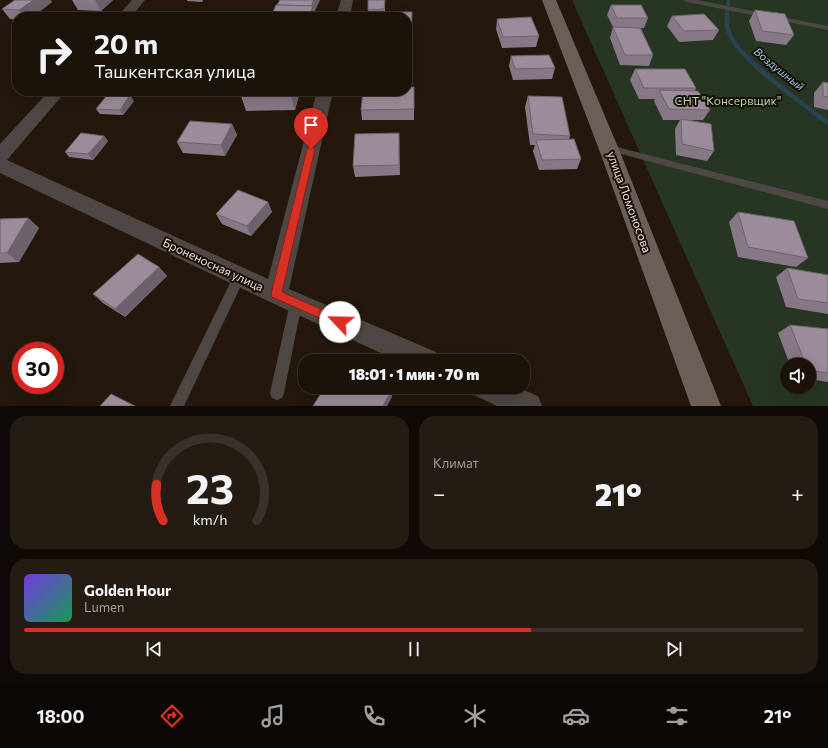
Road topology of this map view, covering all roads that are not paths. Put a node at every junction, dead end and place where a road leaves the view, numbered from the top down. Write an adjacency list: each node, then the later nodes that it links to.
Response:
1 (139, 0): 5 (street)
2 (347, 0): 6 (street)
3 (549, 0): 10 (main road, улица Ломоносова)
4 (687, 0): 7 (lane)
5 (128, 12)
6 (344, 12)
7 (828, 28)
8 (54, 96): 11 (street)
9 (324, 96): 15 (street)
10 (609, 148): 13 (lane); 22 (main road, улица Ломоносова)
11 (0, 156)
12 (0, 165): 14 (street, Броненосная улица)
13 (828, 205)
14 (239, 277): 15 (street, Броненосная улица); 20 (lane)
15 (276, 294): 16 (street, Броненосная улица)
16 (296, 303): 17 (street, Броненосная улица); 18 (lane)
17 (411, 354)
18 (277, 393)
19 (501, 394): 21 (street)
20 (177, 406)
21 (528, 406)
22 (706, 406)

